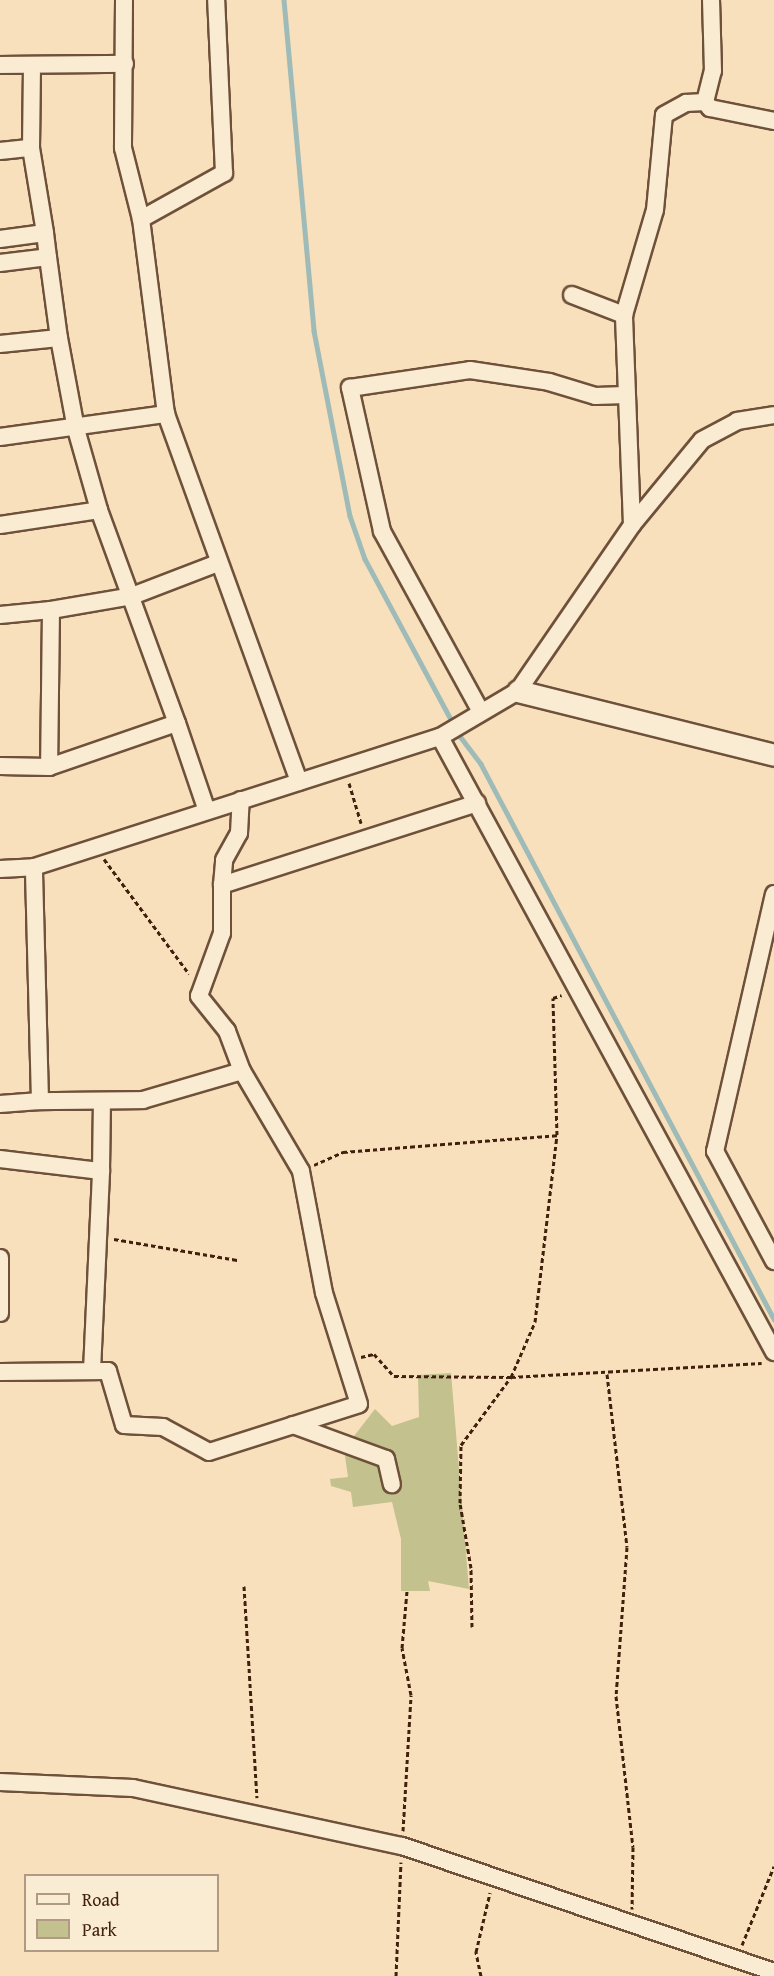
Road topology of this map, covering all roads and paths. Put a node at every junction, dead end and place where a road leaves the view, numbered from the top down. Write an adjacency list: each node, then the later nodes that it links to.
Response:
1 (124, 0): 4 (street)
2 (216, 0): 11 (street)
3 (711, 0): 7 (street)
4 (125, 64): 5 (street); 11 (street)
5 (32, 65): 6 (street); 9 (street)
6 (0, 66)
7 (705, 102): 8 (street); 17 (street)
8 (774, 122)
9 (31, 148): 10 (street); 12 (street)
10 (0, 152)
11 (141, 219): 21 (street)
12 (45, 233): 13 (street); 14 (street)
13 (0, 239)
14 (48, 257): 15 (street); 18 (street)
15 (0, 263)
16 (572, 295): 17 (street)
17 (624, 315): 20 (street)
18 (59, 338): 19 (street); 23 (street)
19 (0, 345)
20 (626, 395): 27 (street); 33 (street)
21 (166, 414): 23 (street); 28 (street)
22 (774, 415): 27 (street)
23 (76, 429): 24 (street); 25 (street)
24 (0, 437)
25 (99, 510): 26 (street); 29 (street)
26 (0, 525)
27 (632, 525): 32 (street)
28 (218, 563): 29 (street); 40 (street)
29 (132, 596): 30 (street); 34 (street)
30 (51, 610): 31 (street); 38 (street)
31 (0, 615)
32 (518, 691): 33 (street); 36 (street)
33 (481, 711): 35 (street)
34 (177, 723): 38 (street); 43 (street)
35 (440, 737): 39 (street); 42 (street)
36 (774, 755)
37 (0, 766): 38 (street)
38 (49, 767)
39 (344, 767): 40 (street); 44 (path)
40 (299, 782): 41 (street)
41 (241, 801): 43 (street); 48 (street)
42 (477, 803): 44 (street); 51 (street)
43 (207, 811): 45 (street)
44 (366, 838): 48 (street)
45 (94, 846): 46 (street); 50 (path)
46 (34, 867): 47 (street); 53 (street)
47 (0, 869)
48 (222, 885): 50 (street)
49 (774, 894): 63 (street)
50 (201, 990): 52 (street)
51 (580, 990): 56 (path); 65 (street)
52 (242, 1071): 54 (street); 59 (street)
53 (40, 1101): 54 (street); 55 (street)
54 (102, 1101): 58 (street)
55 (0, 1104)
56 (557, 1135): 59 (path); 71 (path)
57 (0, 1159): 58 (street)
58 (101, 1171): 60 (street)
59 (301, 1171): 66 (street)
60 (100, 1237): 62 (path); 68 (street)
61 (0, 1258): 64 (street)
62 (237, 1260)
63 (774, 1262)
64 (0, 1313)
65 (774, 1352)
66 (345, 1360): 71 (path); 72 (street)
67 (774, 1362): 70 (path)
68 (92, 1371): 69 (street); 72 (street)
69 (0, 1372)
70 (607, 1374): 71 (path); 82 (path)
71 (511, 1377): 76 (path)
72 (293, 1425): 73 (street)
73 (392, 1484)
74 (243, 1586): 78 (path)
75 (407, 1591): 79 (path)
76 (472, 1627)
77 (0, 1782): 78 (street)
78 (258, 1815): 79 (street)
79 (402, 1846): 81 (street); 85 (path)
80 (774, 1866): 83 (path)
81 (494, 1880): 82 (street); 86 (path)
82 (632, 1926): 83 (street)
83 (735, 1960): 84 (street)
84 (774, 1972)
85 (396, 1976)
86 (481, 1976)

